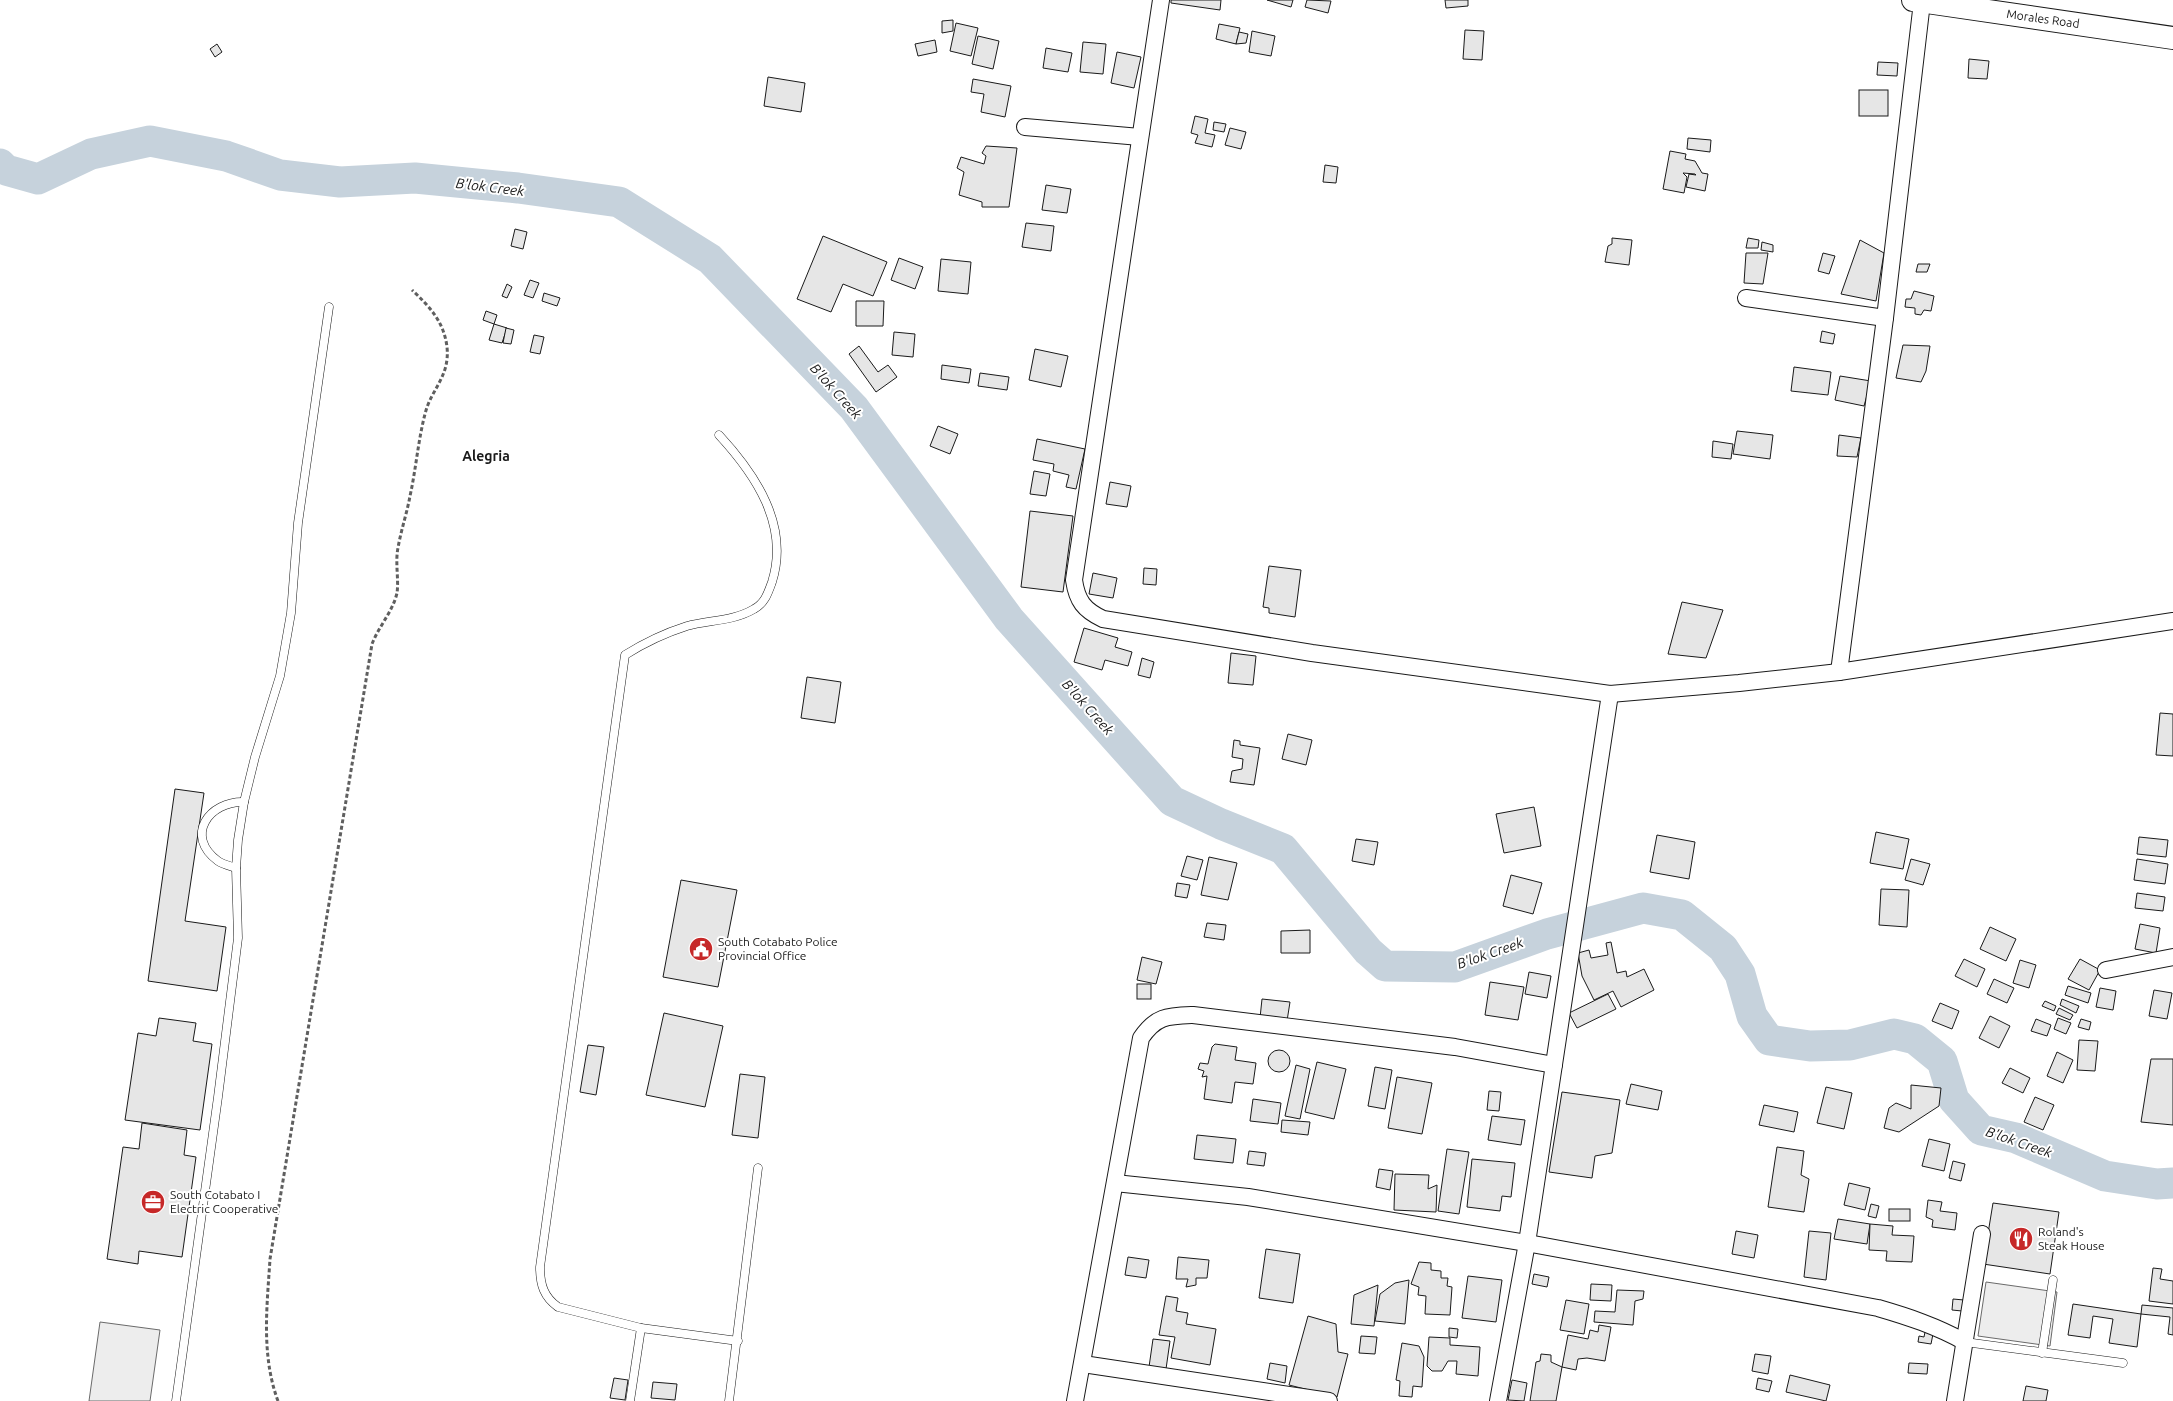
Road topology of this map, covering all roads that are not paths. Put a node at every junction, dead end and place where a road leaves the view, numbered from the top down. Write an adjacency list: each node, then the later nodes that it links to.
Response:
1 (1161, 0): 5 (street)
2 (1918, 1): 3 (street, Morales Road); 8 (street)
3 (2173, 38)
4 (1025, 127): 5 (street)
5 (1140, 137): 12 (street)
6 (1746, 298): 8 (street)
7 (329, 307): 13 (lane)
8 (1885, 318): 11 (street)
9 (719, 435): 23 (lane)
10 (2173, 621): 11 (street)
11 (1839, 672): 12 (street)
12 (1610, 694): 17 (street)
13 (244, 802): 14 (lane); 14 (lane)
14 (236, 868): 29 (lane)
15 (2173, 956): 16 (street)
16 (2106, 970)
17 (1554, 1065): 19 (street); 21 (street)
18 (758, 1168): 24 (lane)
19 (1115, 1183): 21 (street); 28 (street)
20 (1982, 1234): 25 (street)
21 (1527, 1243): 25 (street); 34 (street)
22 (2053, 1280): 26 (lane)
23 (640, 1328): 24 (lane); 30 (lane)
24 (738, 1341): 31 (lane)
25 (1965, 1342): 26 (lane); 35 (street)
26 (2042, 1352): 27 (lane)
27 (2123, 1363)
28 (1083, 1364): 32 (street); 33 (street)
29 (176, 1401)
30 (630, 1401)
31 (729, 1401)
32 (1075, 1401)
33 (1329, 1401)
34 (1498, 1401)
35 (1955, 1401)

